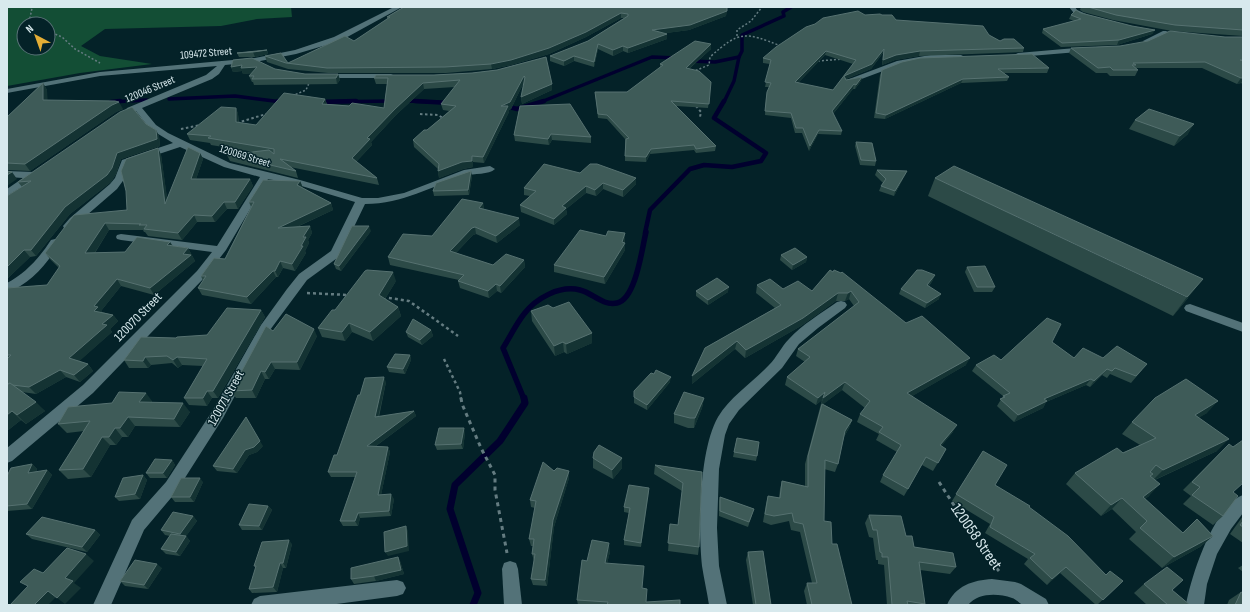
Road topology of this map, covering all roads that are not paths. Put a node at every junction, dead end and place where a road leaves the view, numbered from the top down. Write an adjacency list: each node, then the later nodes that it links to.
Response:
1 (398, 7): 9 (street, 109472 Street)
2 (1072, 7): 3 (street)
3 (1101, 20)
4 (1154, 31): 5 (street)
5 (1141, 43)
6 (1098, 49): 7 (street)
7 (1013, 56)
8 (968, 57): 14 (street)
9 (255, 60): 10 (street, 109472 Street); 11 (street)
10 (222, 64): 15 (street, 109472 Street); 16 (street, 120046 Street)
11 (269, 68)
12 (318, 76): 13 (street)
13 (400, 76)
14 (848, 81)
15 (7, 90)
16 (137, 107): 17 (street, 120046 Street); 18 (street, 120069 Street)
17 (120, 115)
18 (181, 144): 21 (street, 120069 Street); 26 (street)
19 (490, 169): 23 (street, 120069 Street)
20 (7, 174): 22 (street)
21 (265, 176): 23 (street, 120069 Street); 25 (street, 120070 Street)
22 (7, 193)
23 (361, 201): 34 (street, 120071 Street)
24 (121, 237): 25 (street)
25 (220, 250): 30 (street, 120070 Street)
26 (7, 288)
27 (841, 306): 37 (street)
28 (1190, 308): 29 (street)
29 (1243, 328)
30 (7, 457)
31 (1243, 502): 40 (street)
32 (510, 569): 36 (street)
33 (397, 588): 35 (street)
34 (102, 605)
35 (260, 605)
36 (513, 605)
37 (718, 605)
38 (956, 605): 39 (street, 120058 Street)
39 (1040, 605)
40 (1195, 605)

